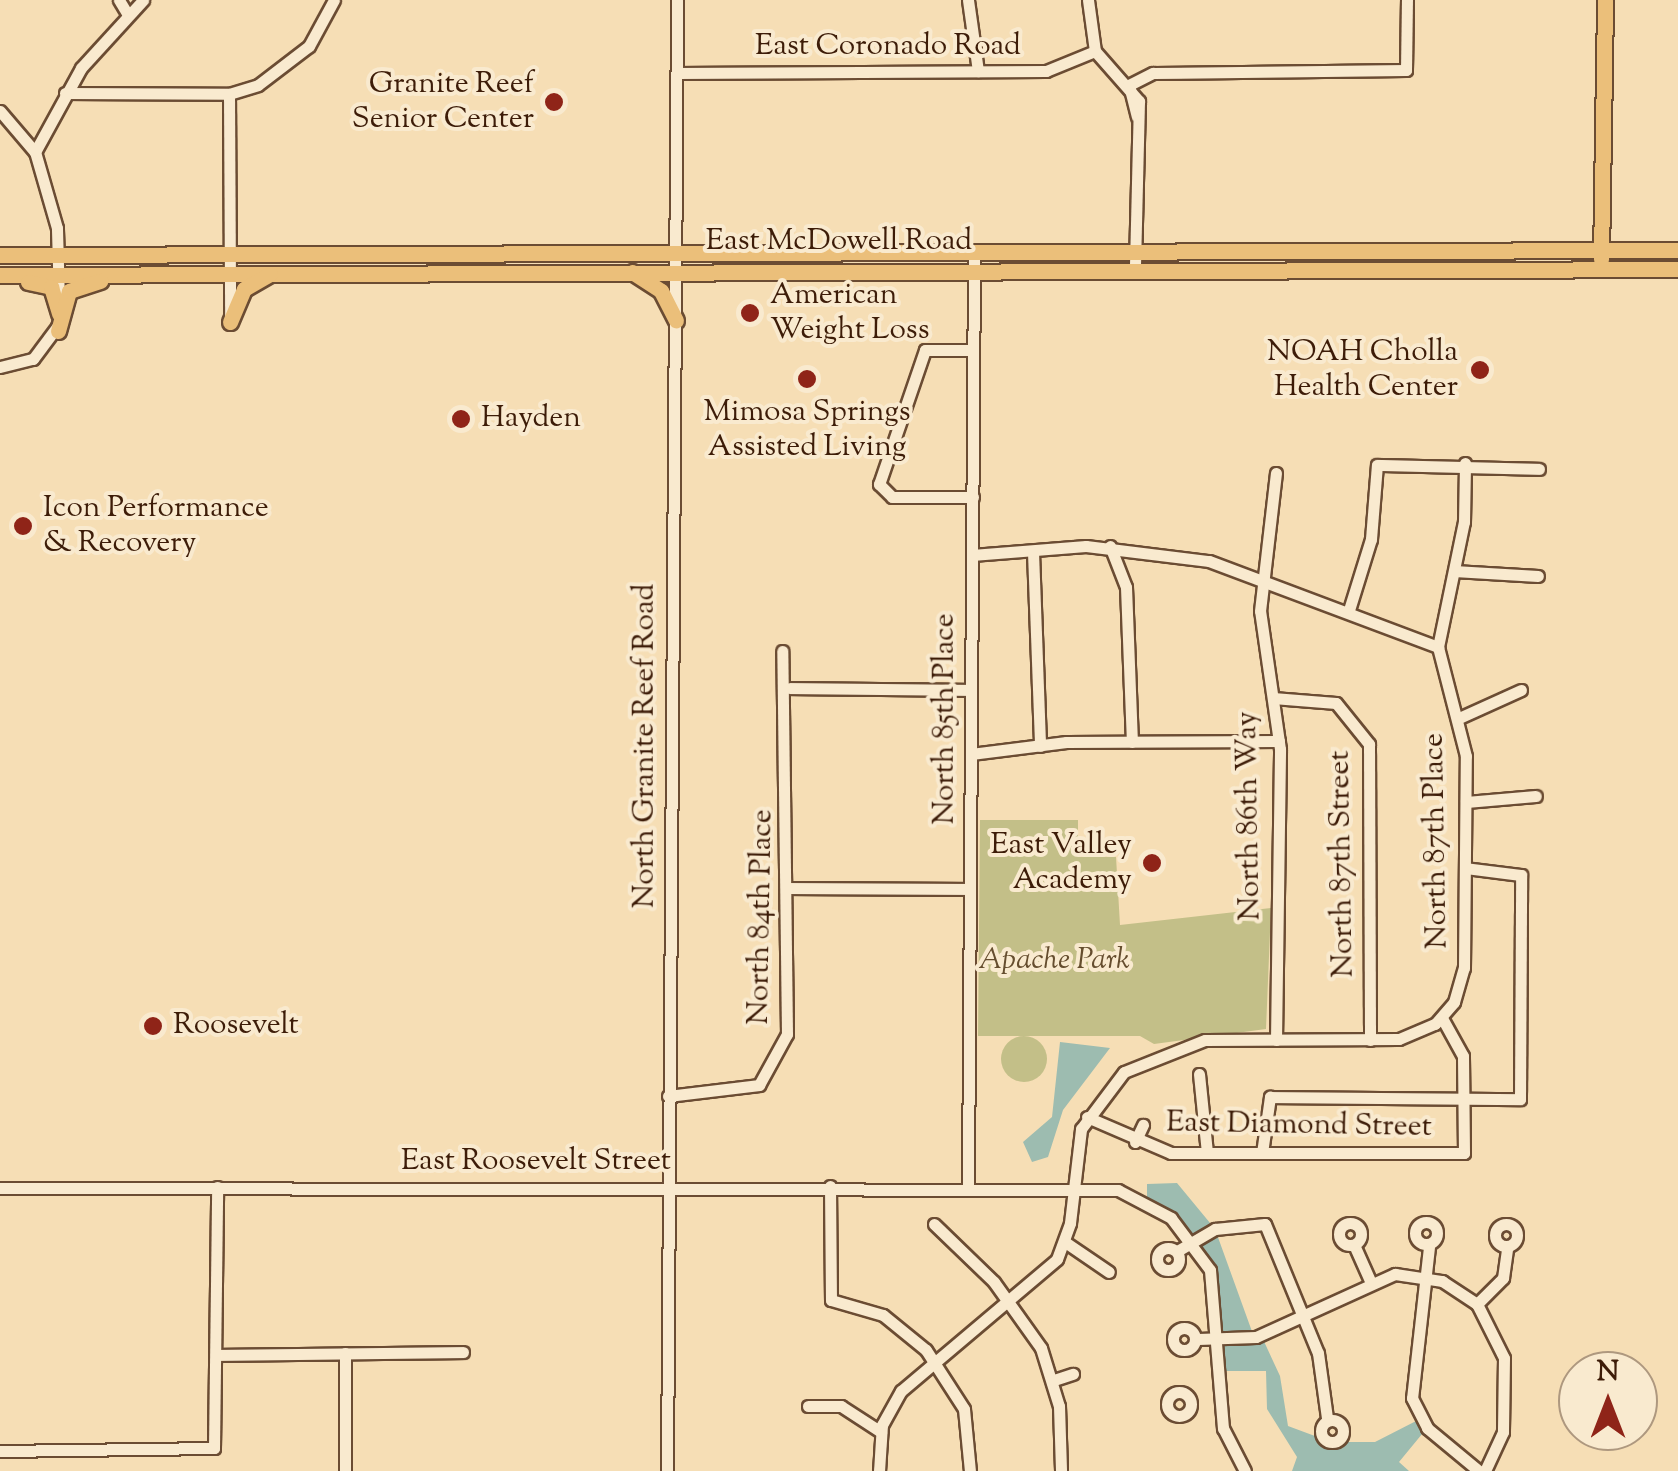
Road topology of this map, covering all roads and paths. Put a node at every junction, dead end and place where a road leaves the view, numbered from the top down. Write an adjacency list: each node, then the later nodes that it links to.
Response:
1 (120, 0): 9 (street)
2 (143, 0): 9 (street)
3 (334, 0): 15 (street)
4 (678, 0): 12 (street, North Granite Reef Road)
5 (968, 0): 11 (street)
6 (1088, 0): 10 (street)
7 (1408, 0): 13 (street)
8 (1606, 0): 23 (main road)
9 (128, 15): 14 (street)
10 (1095, 51): 11 (street, East Coronado Road); 13 (street)
11 (978, 71): 12 (street, East Coronado Road)
12 (677, 73): 26 (street, North Granite Reef Road)
13 (1128, 85): 25 (street)
14 (65, 93): 15 (street); 17 (street)
15 (229, 94): 20 (street)
16 (0, 111): 17 (street)
17 (35, 152): 22 (street)
18 (1678, 250): 23 (main road, East McDowell Road)
19 (0, 254): 22 (main road, East McDowell Road)
20 (230, 254): 21 (main road, East McDowell Road); 22 (main road, East McDowell Road); 32 (street)
21 (462, 254): 26 (main road, East McDowell Road); 29 (main road)
22 (58, 255): 33 (street)
23 (1601, 260): 25 (main road, East McDowell Road); 27 (main road, East McDowell Road)
24 (974, 261): 25 (main road, East McDowell Road); 26 (main road, East McDowell Road); 38 (street, North 85th Place)
25 (1135, 261)
26 (677, 262): 28 (main road, East McDowell Road); 35 (street, North Granite Reef Road)
27 (1678, 269)
28 (629, 270): 29 (main road, East McDowell Road); 35 (main road)
29 (462, 271): 30 (main road, East McDowell Road)
30 (273, 272): 32 (main road, East McDowell Road); 36 (main road)
31 (163, 273): 32 (main road, East McDowell Road); 33 (main road, East McDowell Road); 37 (main road)
32 (230, 273): 36 (street)
33 (59, 274): 34 (main road, East McDowell Road); 37 (street)
34 (0, 277): 37 (main road)
35 (676, 320): 71 (street, North Granite Reef Road)
36 (230, 322)
37 (59, 323): 39 (street)
38 (972, 350): 43 (street, North 85th Place); 43 (street)
39 (0, 366)
40 (1465, 463): 41 (street); 47 (street, North 87th Place); 50 (street)
41 (1539, 470)
42 (1276, 473): 49 (street, North 86th Way)
43 (973, 497): 46 (street, North 85th Place)
44 (1110, 546): 45 (street); 49 (street); 58 (street)
45 (1033, 552): 46 (street); 60 (street)
46 (972, 556): 54 (street, North 85th Place)
47 (1454, 570): 48 (street); 51 (street, North 87th Place)
48 (1538, 576)
49 (1265, 578): 50 (street); 56 (street, North 86th Way)
50 (1349, 610): 51 (street)
51 (1438, 646): 57 (street, North 87th Place)
52 (782, 652): 53 (street, North 84th Place)
53 (790, 688): 54 (street); 65 (street, North 84th Place)
54 (971, 690): 61 (street, North 85th Place)
55 (1521, 690): 57 (street)
56 (1273, 698): 59 (street, North 86th Way); 69 (street, North 87th Street)
57 (1459, 718): 63 (street, North 87th Place)
58 (1132, 742): 59 (street); 60 (street)
59 (1280, 742): 68 (street, North 86th Way)
60 (1040, 746): 61 (street)
61 (970, 754): 66 (street, North 85th Place)
62 (1536, 796): 63 (street)
63 (1466, 802): 64 (street, North 87th Place)
64 (1465, 868): 67 (street, North 87th Place); 72 (street)
65 (789, 888): 66 (street); 71 (street, North 84th Place)
66 (970, 889): 79 (street, North 85th Place)
67 (1442, 1018): 69 (street); 72 (street)
68 (1276, 1040): 69 (street); 73 (street)
69 (1370, 1040)
70 (1199, 1074): 76 (street)
71 (668, 1096): 80 (street, North Granite Reef Road)
72 (1464, 1096): 77 (street); 77 (street, East Diamond Street)
73 (1087, 1116): 75 (street, East Diamond Street); 78 (street)
74 (1143, 1125): 75 (street, East Diamond Street)
75 (1135, 1142): 76 (street, East Diamond Street)
76 (1206, 1152): 77 (street, East Diamond Street)
77 (1262, 1153)
78 (1071, 1184): 79 (street, East Roosevelt Street); 85 (street, East Roosevelt Street); 86 (street)
79 (968, 1185): 81 (street, East Roosevelt Street)
80 (669, 1186): 81 (street, East Roosevelt Street); 82 (street, East Roosevelt Street); 113 (street, North Granite Reef Road)
81 (830, 1186): 102 (street)
82 (217, 1187): 83 (street, East Roosevelt Street); 101 (street)
83 (0, 1188)
84 (934, 1224): 94 (street)
85 (1194, 1241): 90 (street); 96 (street); 98 (street)
86 (1065, 1242): 91 (street); 94 (street)
87 (1356, 1247): 93 (street)
88 (1429, 1247): 92 (street)
89 (1507, 1248): 95 (street)
90 (1180, 1250)
91 (1109, 1272)
92 (1425, 1276): 93 (street); 95 (street); 117 (street)
93 (1370, 1281): 96 (street)
94 (1011, 1304): 102 (street); 104 (street)
95 (1477, 1304): 117 (street)
96 (1300, 1316): 98 (street); 108 (street)
97 (1198, 1339): 98 (street)
98 (1221, 1340): 106 (street)
99 (463, 1352): 100 (street)
100 (345, 1353): 101 (street); 112 (street)
101 (218, 1355): 110 (street)
102 (935, 1362): 109 (street); 115 (street)
103 (1073, 1374): 104 (street)
104 (1054, 1380): 116 (street)
105 (1194, 1405): 106 (street)
106 (1222, 1405): 111 (street)
107 (808, 1406): 109 (street)
108 (1327, 1418)
109 (881, 1432): 114 (street)
110 (0, 1451)
111 (1242, 1470)
112 (345, 1471)
113 (667, 1471)
114 (879, 1471)
115 (970, 1471)
116 (1061, 1471)
117 (1482, 1471)

